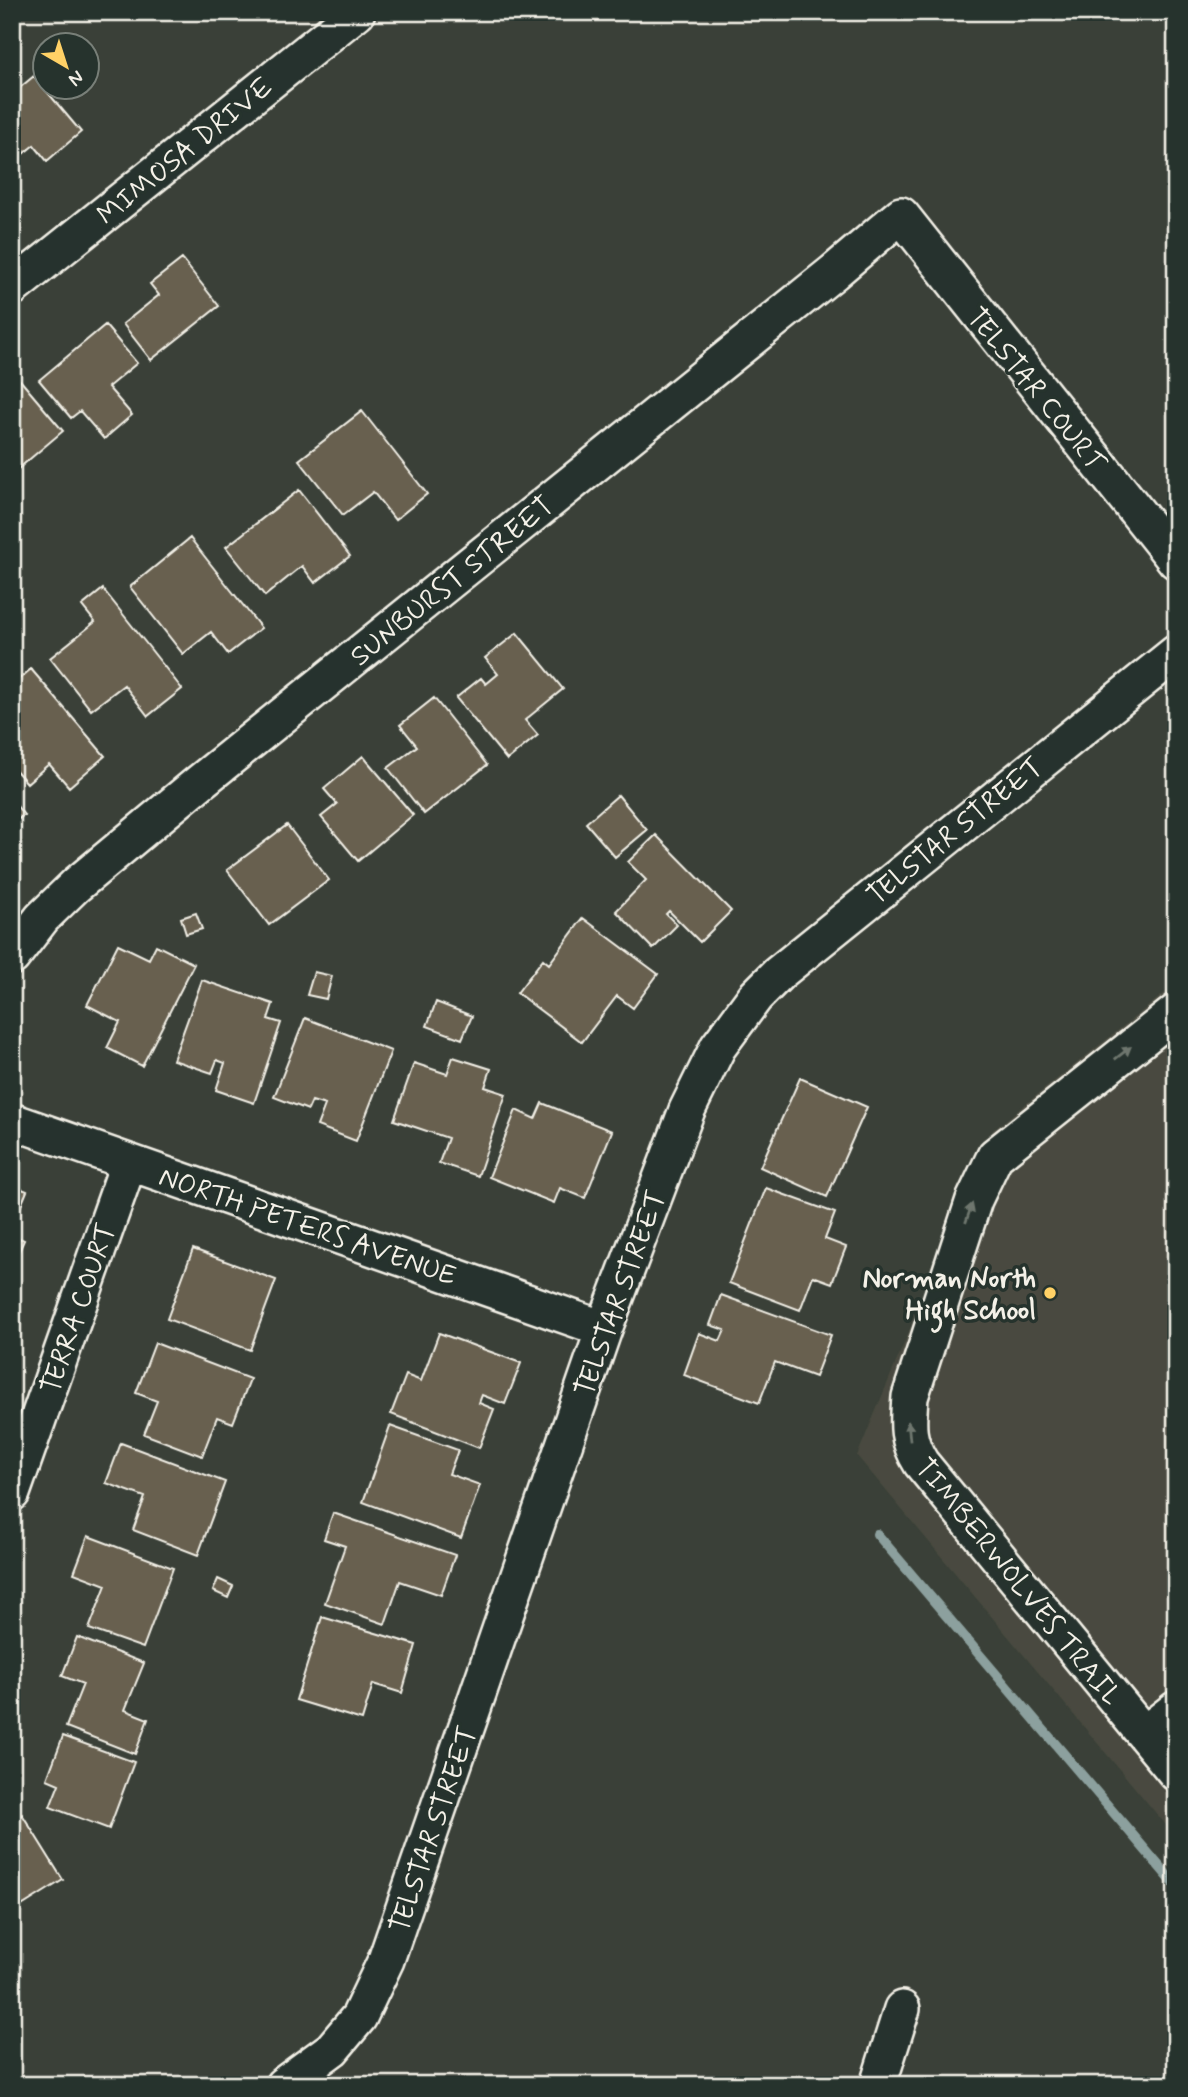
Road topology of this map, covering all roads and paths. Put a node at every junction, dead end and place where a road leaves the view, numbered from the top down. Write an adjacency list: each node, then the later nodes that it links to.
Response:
1 (357, 12): 3 (street, MIMOSA DRIVE)
2 (901, 215): 4 (street, TELSTAR COURT); 6 (street, SUNBURST STREET)
3 (12, 288)
4 (1176, 561)
5 (1176, 653): 10 (street, TELSTAR STREET)
6 (12, 957)
7 (1176, 1012): 13 (street, TIMBERWOLVES TRAIL, one-way to 7)
8 (12, 1121): 9 (street, NORTH PETERS AVENUE)
9 (129, 1162): 10 (street, NORTH PETERS AVENUE); 11 (street, TERRA COURT)
10 (604, 1329): 16 (street, TELSTAR STREET)
11 (12, 1493)
12 (1176, 1709): 13 (street)
13 (1144, 1734): 14 (street, TIMBERWOLVES TRAIL)
14 (1176, 1773)
15 (902, 2009): 17 (street)
16 (283, 2085)
17 (878, 2085)

